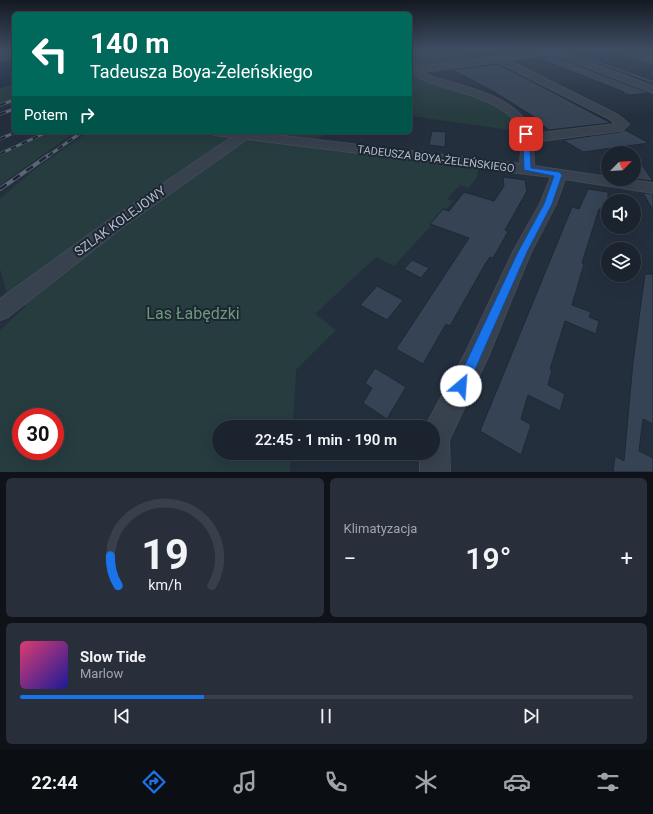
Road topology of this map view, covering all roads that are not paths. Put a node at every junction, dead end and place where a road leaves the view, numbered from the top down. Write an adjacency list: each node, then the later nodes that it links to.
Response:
1 (417, 72): 6 (street)
2 (525, 72): 9 (street)
3 (607, 72): 4 (street)
4 (653, 90)
5 (511, 99): 6 (street)
6 (494, 102): 9 (street)
7 (230, 134): 8 (street, TADEUSZA BOYA-ŻELEŃSKIEGO)
8 (243, 136): 10 (street, TADEUSZA BOYA-ŻELEŃSKIEGO); 13 (street, SZLAK KOLEJOWY)
9 (526, 139): 10 (street)
10 (527, 170): 11 (street, TADEUSZA BOYA-ŻELEŃSKIEGO)
11 (559, 175): 12 (street, TADEUSZA BOYA-ŻELEŃSKIEGO); 14 (street)
12 (653, 188)
13 (0, 311)
14 (435, 472)

